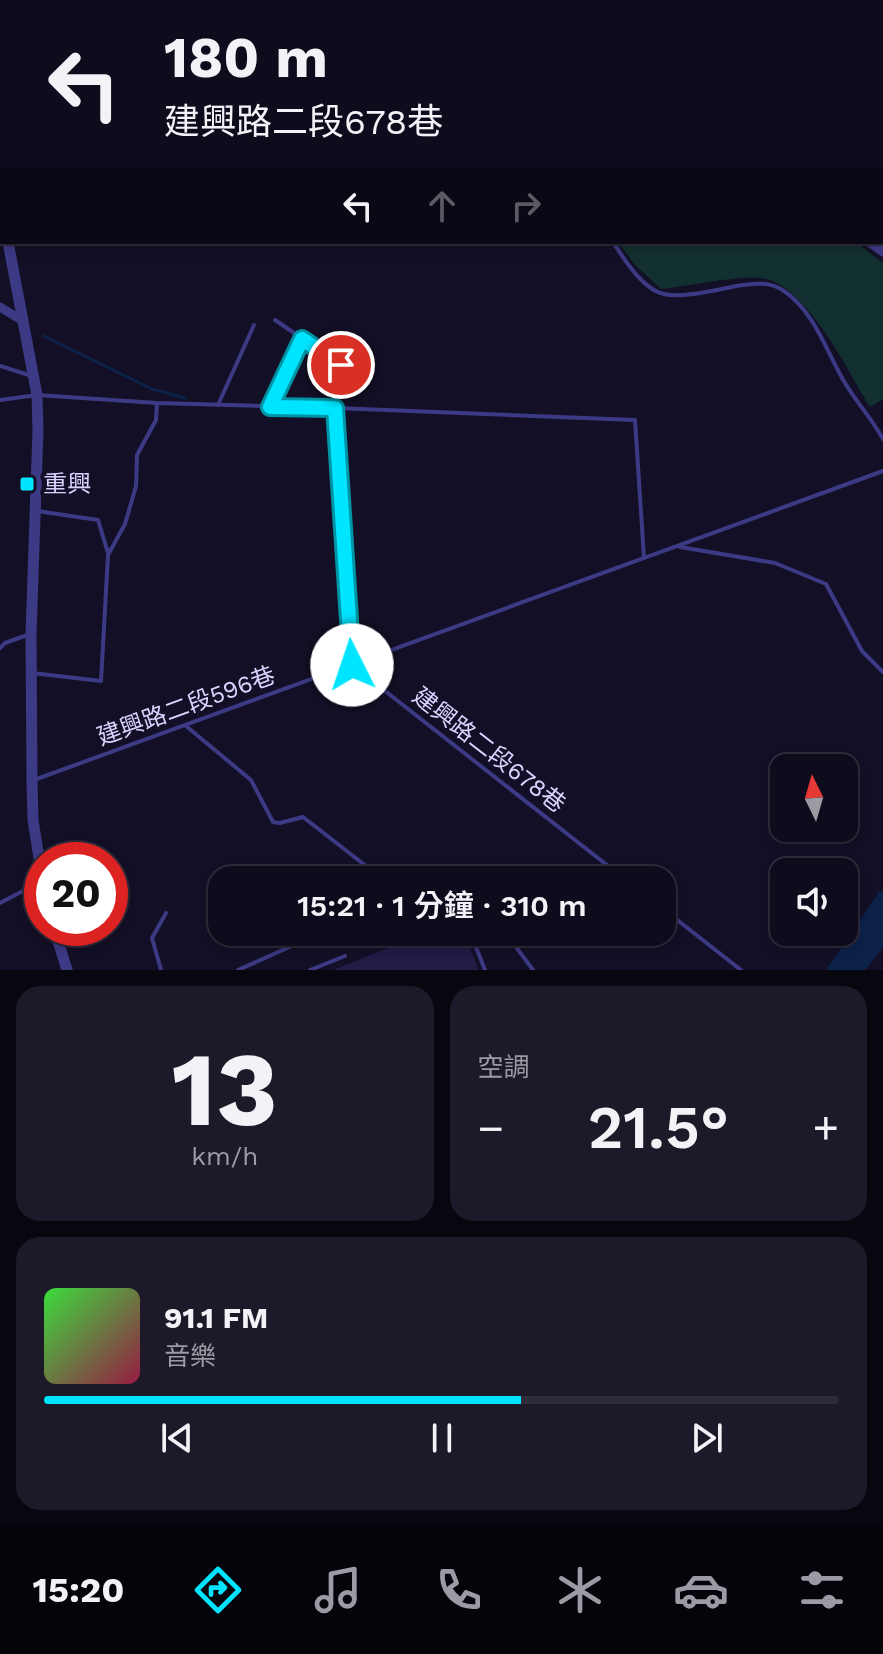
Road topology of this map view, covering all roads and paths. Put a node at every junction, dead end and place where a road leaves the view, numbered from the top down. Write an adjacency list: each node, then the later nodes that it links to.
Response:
1 (8, 244): 5 (street)
2 (614, 244): 17 (lane)
3 (0, 307): 5 (street)
4 (275, 320): 7 (lane)
5 (23, 321): 10 (street)
6 (254, 325): 14 (lane)
7 (302, 339): 8 (lane); 15 (lane)
8 (341, 365)
9 (0, 366): 10 (lane)
10 (34, 377): 11 (street)
11 (37, 395): 12 (lane); 13 (lane); 19 (street)
12 (0, 400)
13 (157, 403): 14 (lane); 21 (lane)
14 (218, 405): 15 (lane)
15 (270, 407): 16 (lane)
16 (335, 408): 22 (lane); 25 (lane)
17 (883, 439)
18 (883, 471): 20 (lane, 建興路二段596巷)
19 (35, 510): 21 (lane); 23 (street)
20 (677, 546): 22 (lane, 建興路二段596巷); 26 (lane)
21 (108, 555): 27 (lane)
22 (644, 558): 25 (lane, 建興路二段596巷)
23 (31, 634): 24 (lane); 27 (street)
24 (0, 648)
25 (352, 665): 28 (lane, 建興路二段596巷); 32 (lane, 建興路二段678巷)
26 (883, 672)
27 (31, 673): 29 (street)
28 (186, 725): 29 (lane, 建興路二段596巷); 31 (lane)
29 (32, 781): 30 (street)
30 (36, 842)
31 (366, 866)
32 (608, 866)
33 (24, 889): 34 (lane)
34 (0, 903)
35 (166, 913): 43 (lane)
36 (676, 919): 48 (lane)
37 (60, 946): 42 (street)
38 (292, 946): 44 (lane)
39 (476, 946): 46 (lane)
40 (516, 946): 47 (lane)
41 (345, 956): 45 (lane)
42 (67, 970)
43 (161, 970)
44 (238, 970)
45 (310, 970)
46 (485, 970)
47 (533, 970)
48 (741, 970)

